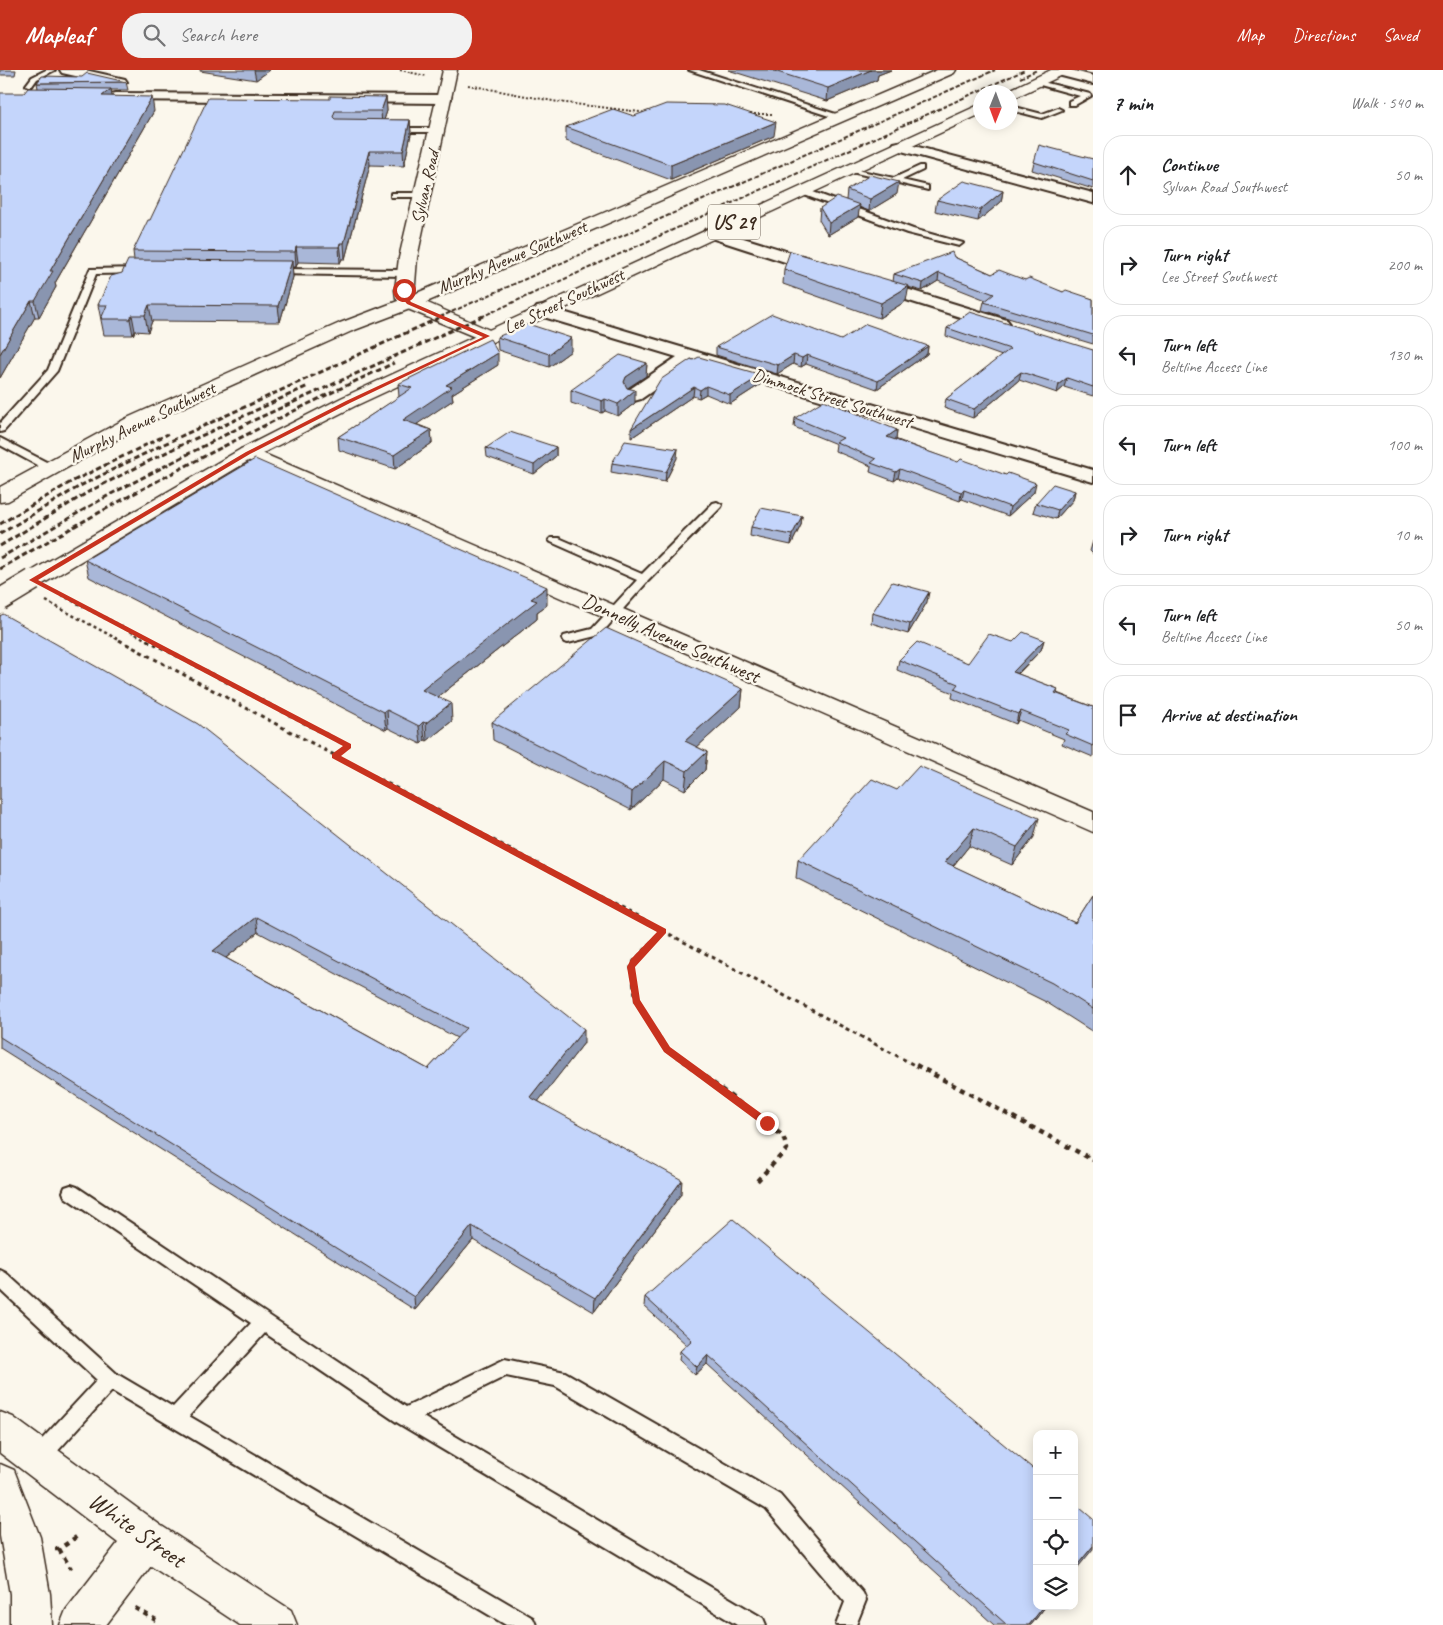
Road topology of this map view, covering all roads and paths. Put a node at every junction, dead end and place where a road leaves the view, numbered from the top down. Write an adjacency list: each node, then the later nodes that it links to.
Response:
1 (52, 70): 11 (lane)
2 (67, 70): 19 (street)
3 (400, 70): 8 (path)
4 (450, 70): 20 (street, Sylvan Road)
5 (692, 70): 32 (lane)
6 (949, 70): 32 (street, Murphy Avenue Southwest)
7 (1060, 71): 9 (street); 10 (street)
8 (432, 78)
9 (1093, 80)
10 (1035, 82): 13 (street); 14 (lane)
11 (30, 85)
12 (467, 85): 27 (path)
13 (1018, 90)
14 (1073, 93): 15 (lane); 21 (lane)
15 (1090, 95): 22 (lane); 24 (lane)
16 (20, 96): 17 (street)
17 (40, 96)
18 (100, 97): 19 (street)
19 (189, 97): 20 (street)
20 (444, 99): 34 (street, Sylvan Road)
21 (1058, 99)
22 (1072, 103)
23 (1043, 106): 28 (lane)
24 (1084, 107)
25 (1018, 110): 28 (lane)
26 (973, 111): 35 (street, Lee Street Southwest / US 29)
27 (657, 113)
28 (1029, 113): 31 (lane)
29 (745, 114): 30 (path)
30 (775, 114)
31 (1069, 114)
32 (841, 117): 51 (street, Murphy Avenue Southwest)
33 (388, 130): 34 (lane)
34 (438, 130): 41 (street, Sylvan Road)
35 (899, 146): 37 (street, Lee Street Southwest / US 29); 43 (street)
36 (920, 168): 38 (lane)
37 (847, 170): 38 (lane); 40 (street, Lee Street Southwest / US 29)
38 (895, 181): 39 (lane)
39 (925, 188)
40 (802, 191): 44 (street, Lee Street Southwest / US 29); 45 (lane)
41 (423, 194): 42 (lane); 49 (street, Sylvan Road)
42 (394, 195)
43 (1093, 198)
44 (710, 233): 48 (street); 52 (street, Lee Street Southwest / US 29)
45 (958, 243)
46 (151, 271): 57 (lane)
47 (267, 272): 49 (lane)
48 (834, 272)
49 (406, 273): 51 (street, Sylvan Road)
50 (862, 280): 53 (street)
51 (409, 303): 54 (street); 60 (street, Murphy Avenue Southwest)
52 (543, 311): 54 (street, Lee Street Southwest / US 29); 55 (street, Dimmock Street Southwest)
53 (1021, 330)
54 (487, 336): 59 (street, Lee Street Southwest / US 29)
55 (691, 356): 56 (street); 61 (street, Dimmock Street Southwest)
56 (634, 395)
57 (0, 429)
58 (0, 441): 60 (lane)
59 (248, 453): 66 (street, Lee Street Southwest / US 29); 68 (street, Donnelly Avenue Southwest)
60 (50, 468): 62 (street, Murphy Avenue Southwest)
61 (1093, 476)
62 (0, 496)
63 (717, 505): 65 (lane)
64 (555, 540): 65 (lane)
65 (644, 579): 68 (lane)
66 (38, 589): 67 (street, Lee Street Southwest / US 29, bridge); 70 (path); 70 (path)
67 (0, 600)
68 (614, 613): 69 (lane); 71 (street, Donnelly Avenue Southwest)
69 (568, 639)
70 (335, 756): 72 (path)
71 (1093, 823)
72 (663, 931): 73 (path); 74 (path)
73 (1093, 1160)
74 (757, 1181)
75 (71, 1192): 77 (lane)
76 (0, 1278): 78 (lane)
77 (264, 1322): 79 (lane); 80 (lane)
78 (110, 1380): 80 (lane); 82 (lane)
79 (405, 1417): 91 (lane); 92 (lane)
80 (174, 1418): 90 (lane)
81 (0, 1430): 82 (street, White Street)
82 (38, 1458): 85 (street, White Street)
83 (0, 1483): 87 (street)
84 (78, 1536): 86 (path)
85 (146, 1539): 88 (street); 89 (street, White Street)
86 (71, 1569)
87 (31, 1625)
88 (81, 1625)
89 (276, 1625)
90 (526, 1625)
91 (756, 1625)
92 (846, 1625)

